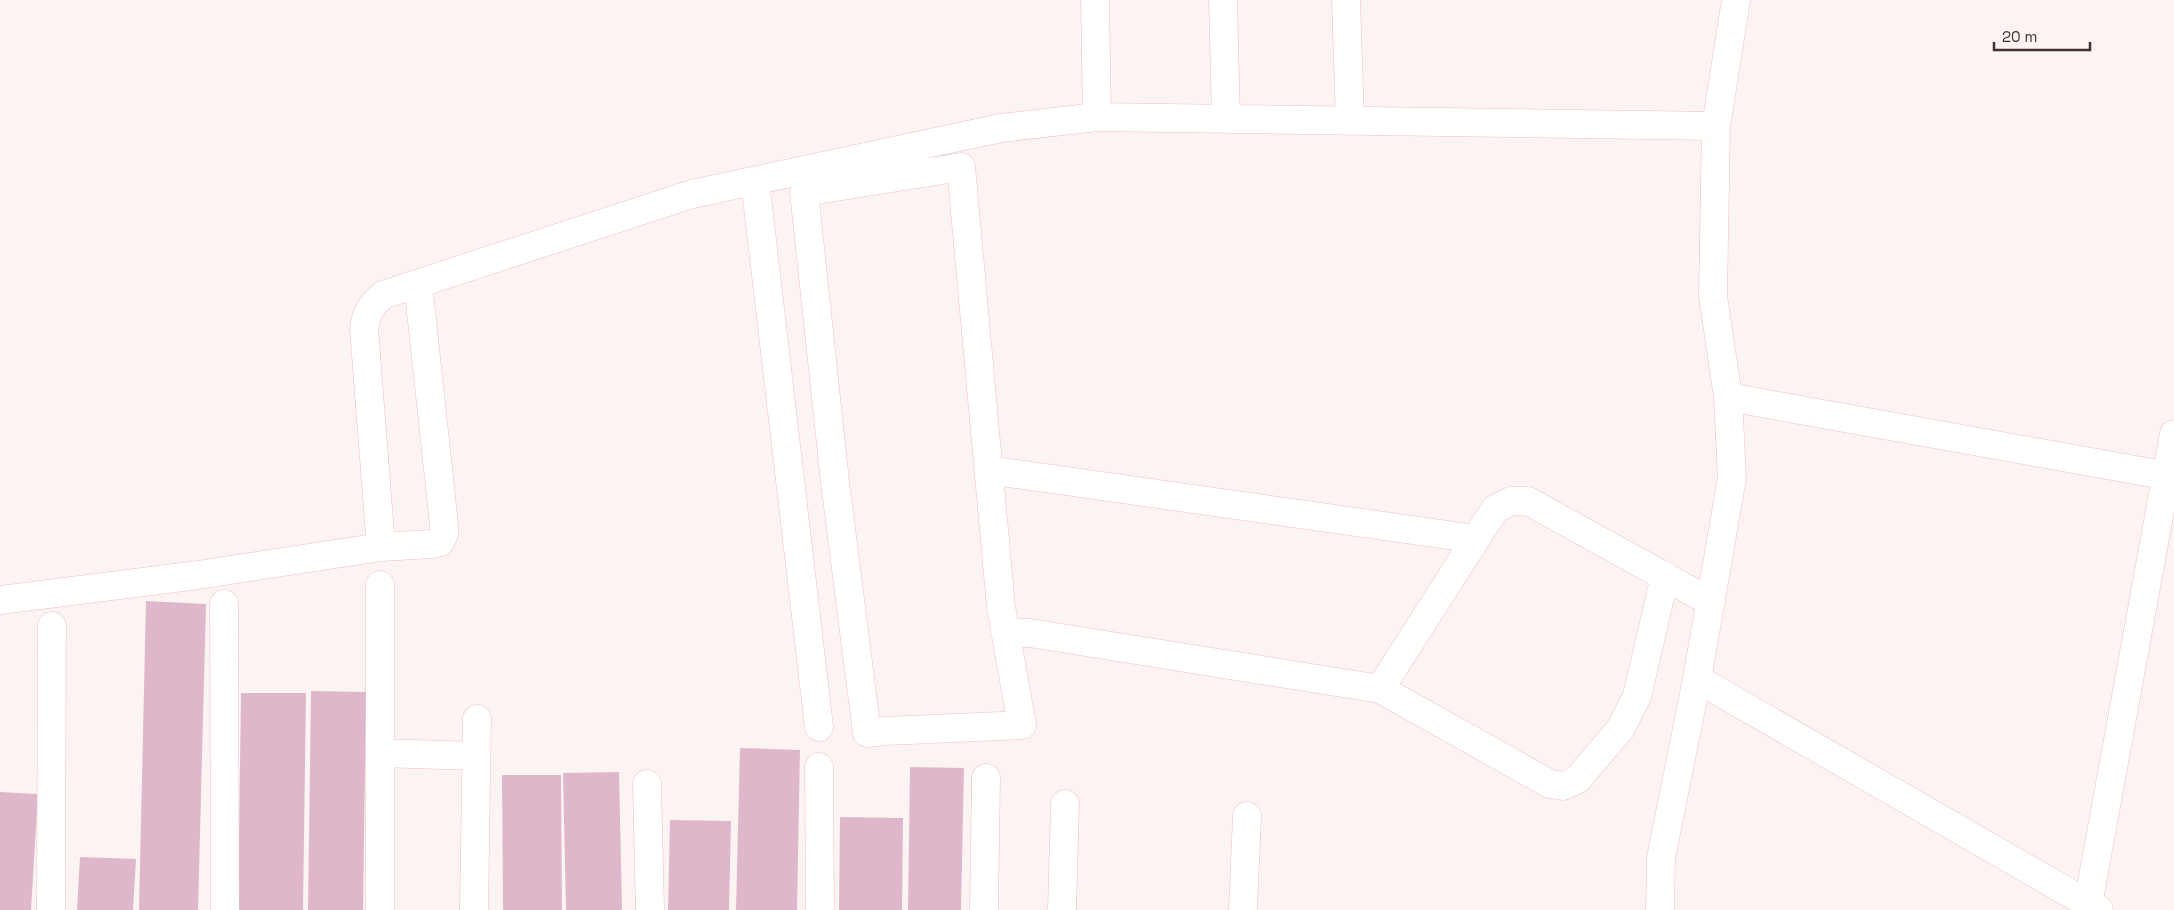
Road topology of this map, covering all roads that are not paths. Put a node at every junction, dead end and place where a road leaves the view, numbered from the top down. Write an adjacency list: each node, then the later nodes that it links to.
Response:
1 (1095, 0): 5 (street)
2 (1223, 0): 6 (street)
3 (1346, 0): 7 (street)
4 (1736, 0): 8 (street)
5 (1097, 118): 6 (street); 9 (street)
6 (1226, 119): 7 (street)
7 (1350, 121): 8 (street)
8 (1716, 126): 11 (street)
9 (755, 181): 10 (street); 27 (street)
10 (418, 284): 16 (street); 16 (street)
11 (1728, 397): 14 (street); 20 (street)
12 (2174, 434): 14 (street)
13 (988, 470): 15 (street); 23 (street); 23 (street)
14 (2170, 476): 35 (street)
15 (1476, 539): 17 (street); 25 (street)
16 (382, 547): 19 (street)
17 (1665, 576): 20 (street); 25 (street)
18 (380, 585): 28 (street)
19 (0, 600)
20 (1711, 602): 24 (street)
21 (224, 604): 37 (street)
22 (52, 626): 36 (street)
23 (1005, 632): 25 (street)
24 (1697, 679): 35 (street); 45 (street)
25 (1380, 689)
26 (476, 719): 29 (street)
27 (819, 727)
28 (380, 753): 29 (street); 38 (street)
29 (475, 756): 39 (street)
30 (819, 767): 41 (street)
31 (986, 778): 42 (street)
32 (647, 784): 40 (street)
33 (1065, 804): 43 (street)
34 (1247, 816): 44 (street)
35 (2091, 908)
36 (51, 910)
37 (225, 910)
38 (380, 910)
39 (474, 910)
40 (650, 910)
41 (820, 910)
42 (984, 910)
43 (1062, 910)
44 (1243, 910)
45 (1660, 910)

